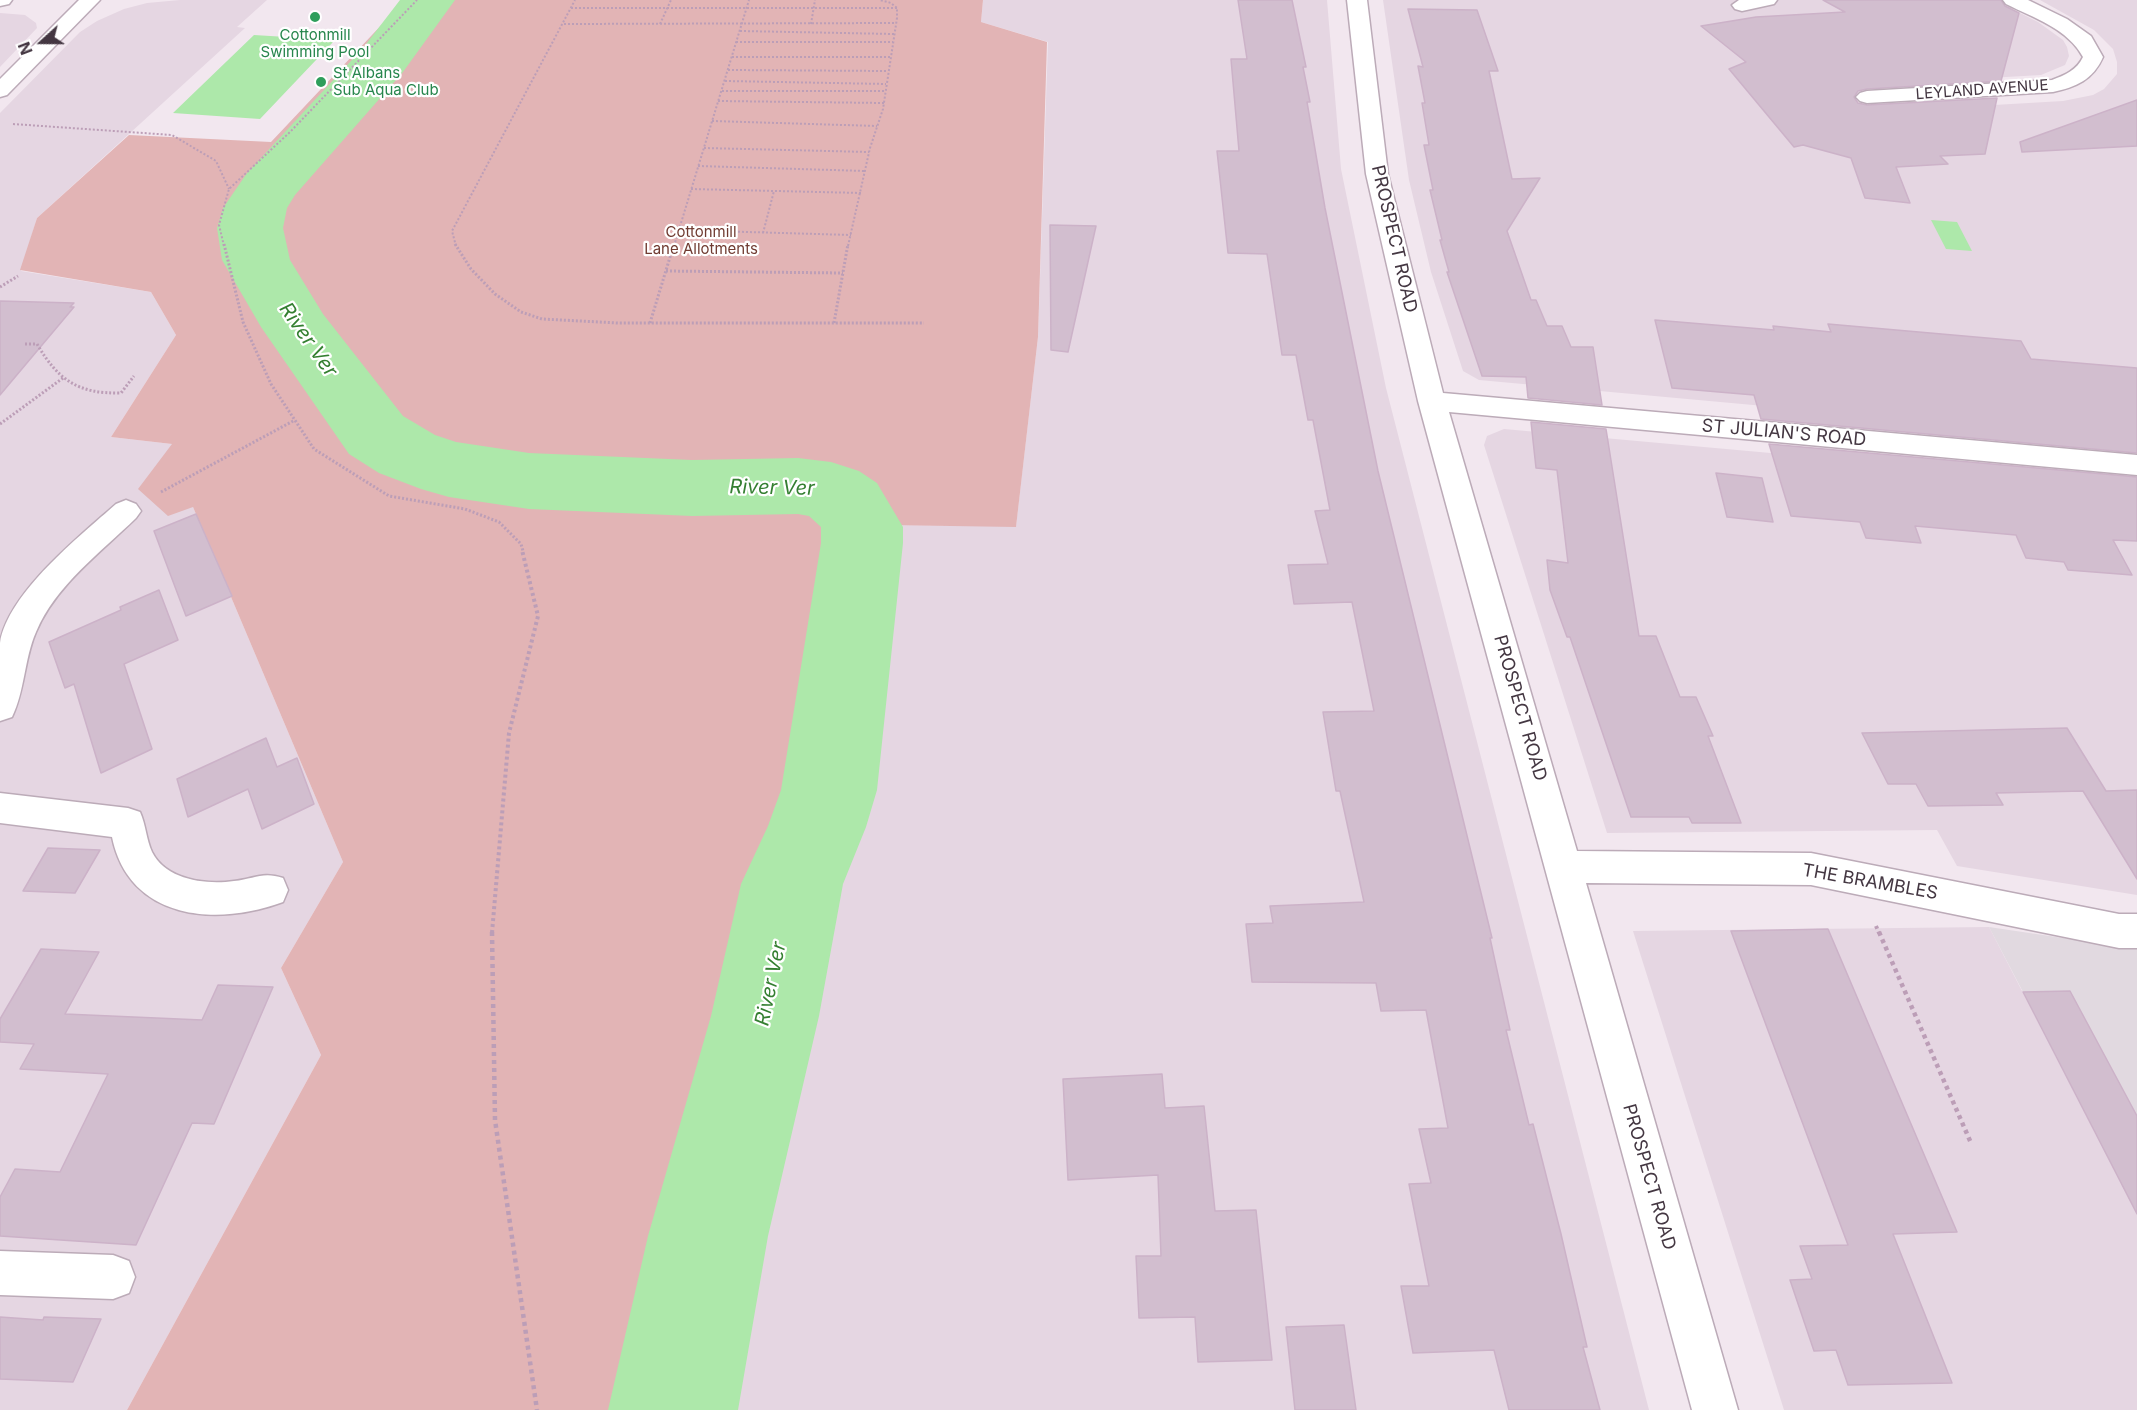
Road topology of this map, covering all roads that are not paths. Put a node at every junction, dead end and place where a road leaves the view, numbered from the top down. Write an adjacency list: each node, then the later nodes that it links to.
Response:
1 (90, 0): 6 (street)
2 (1357, 0): 8 (street, PROSPECT ROAD)
3 (1767, 0): 5 (street)
4 (2013, 0): 7 (street, LEYLAND AVENUE)
5 (1742, 5)
6 (0, 91)
7 (1867, 97)
8 (1432, 401): 9 (street, ST JULIAN'S ROAD); 14 (street, PROSPECT ROAD)
9 (2137, 465)
10 (126, 511): 11 (street)
11 (4, 666): 12 (street)
12 (0, 707)
13 (0, 808): 15 (street)
14 (1564, 867): 16 (street, THE BRAMBLES); 19 (street, PROSPECT ROAD)
15 (270, 890)
16 (2137, 931)
17 (0, 1273): 18 (street)
18 (113, 1277)
19 (1714, 1410)

